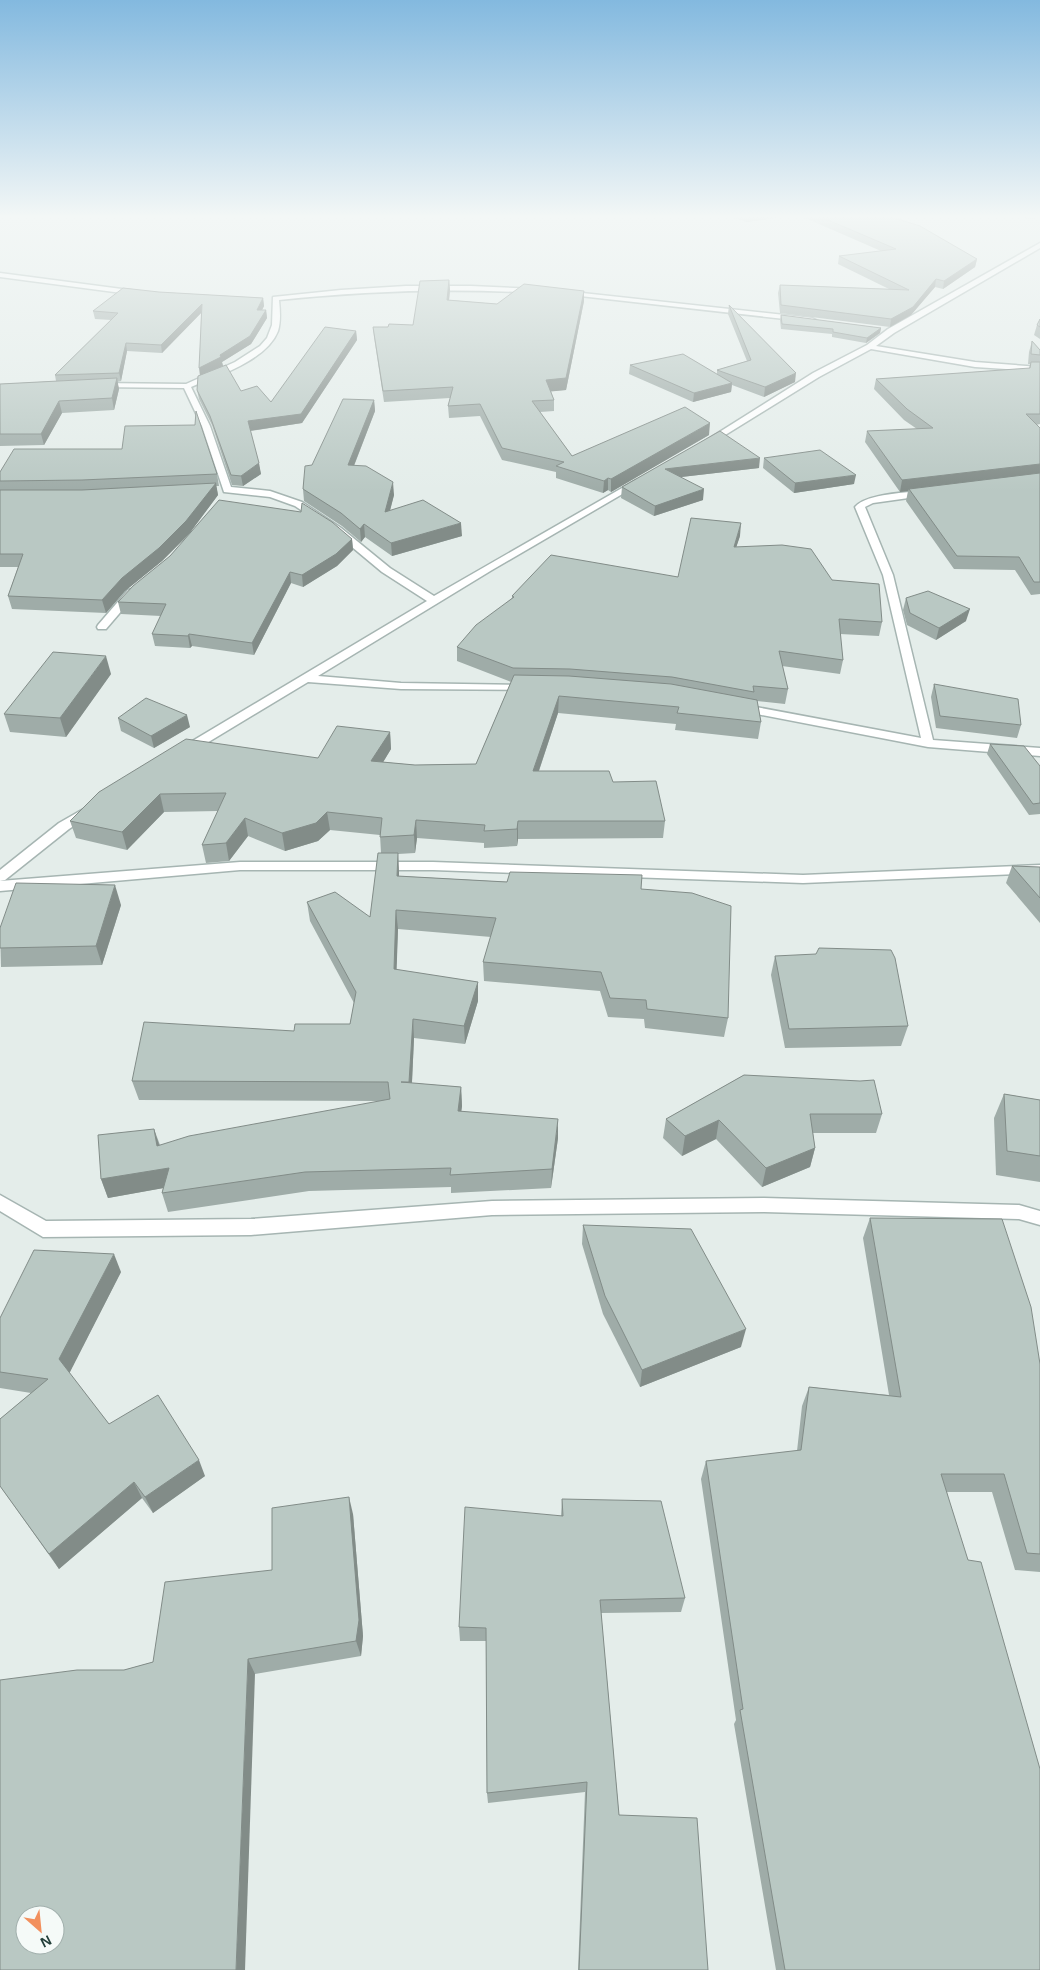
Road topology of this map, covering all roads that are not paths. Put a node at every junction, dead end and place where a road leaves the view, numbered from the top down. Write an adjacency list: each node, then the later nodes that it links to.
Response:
1 (276, 309): 8 (street)
2 (720, 309): 4 (street)
3 (925, 309): 5 (street)
4 (817, 320)
5 (870, 347): 6 (street); 9 (street)
6 (1040, 369)
7 (89, 385): 8 (street)
8 (187, 386): 13 (street)
9 (698, 448)
10 (648, 476): 13 (street)
11 (939, 492): 18 (street)
12 (138, 588): 14 (street)
13 (434, 601): 15 (street)
14 (102, 627)
15 (305, 678): 16 (street); 20 (street)
16 (542, 688)
17 (726, 706): 18 (street)
18 (928, 743): 19 (street)
19 (1040, 752)
20 (173, 758)
21 (98, 805): 23 (street)
22 (1040, 869): 24 (street)
23 (0, 878)
24 (0, 886)
25 (0, 1202): 26 (street)
26 (1040, 1218)

